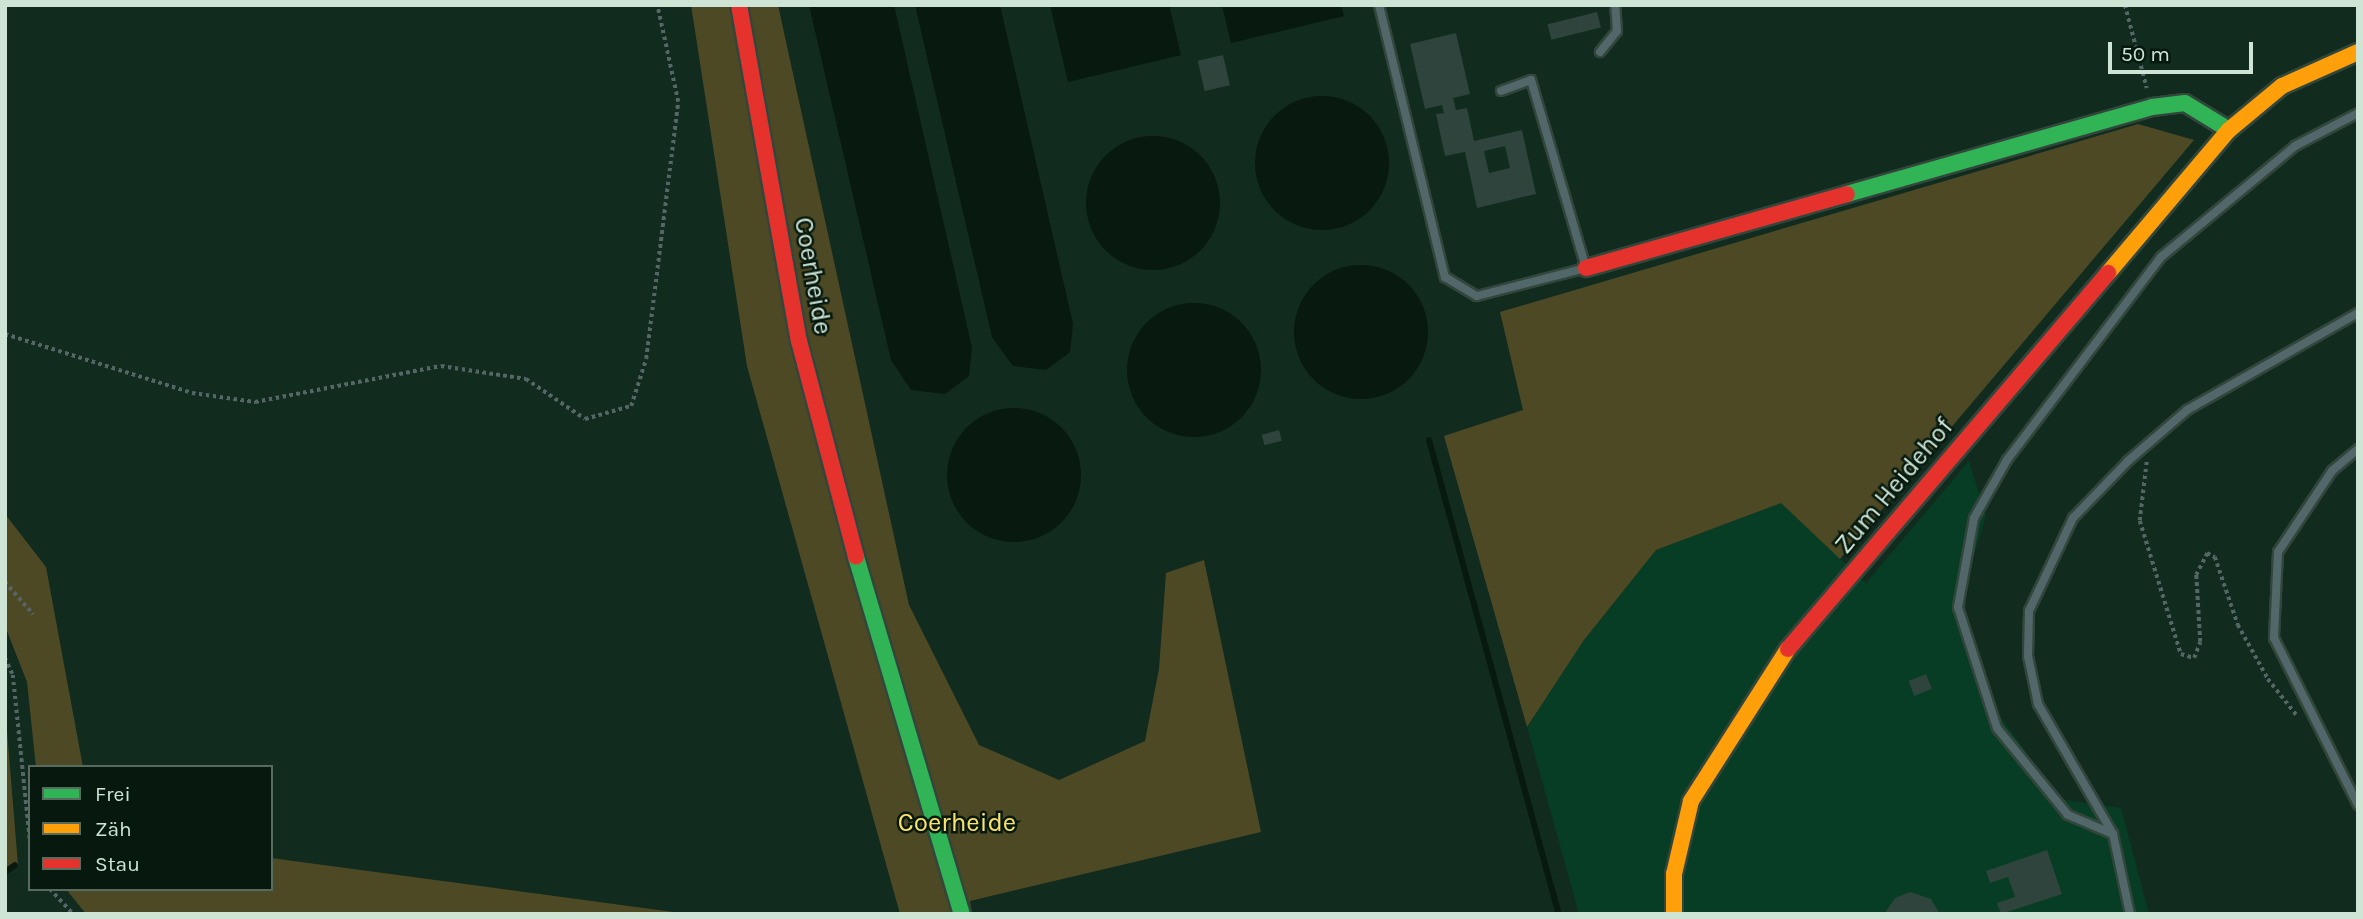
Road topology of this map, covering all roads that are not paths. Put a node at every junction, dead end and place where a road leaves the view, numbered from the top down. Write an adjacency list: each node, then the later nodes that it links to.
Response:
1 (740, 5): 14 (street, Coerheide)
2 (1379, 5): 9 (lane)
3 (1615, 5): 4 (lane)
4 (1600, 52)
5 (2358, 52): 8 (street, Zum Heidehof)
6 (1501, 91): 9 (lane)
7 (2358, 113): 13 (lane)
8 (2229, 130): 9 (street); 15 (street, Zum Heidehof)
9 (1586, 268)
10 (2358, 313): 13 (lane)
11 (2358, 449): 12 (lane)
12 (2358, 805)
13 (2113, 834): 16 (lane)
14 (962, 914)
15 (1674, 914)
16 (2130, 914)

